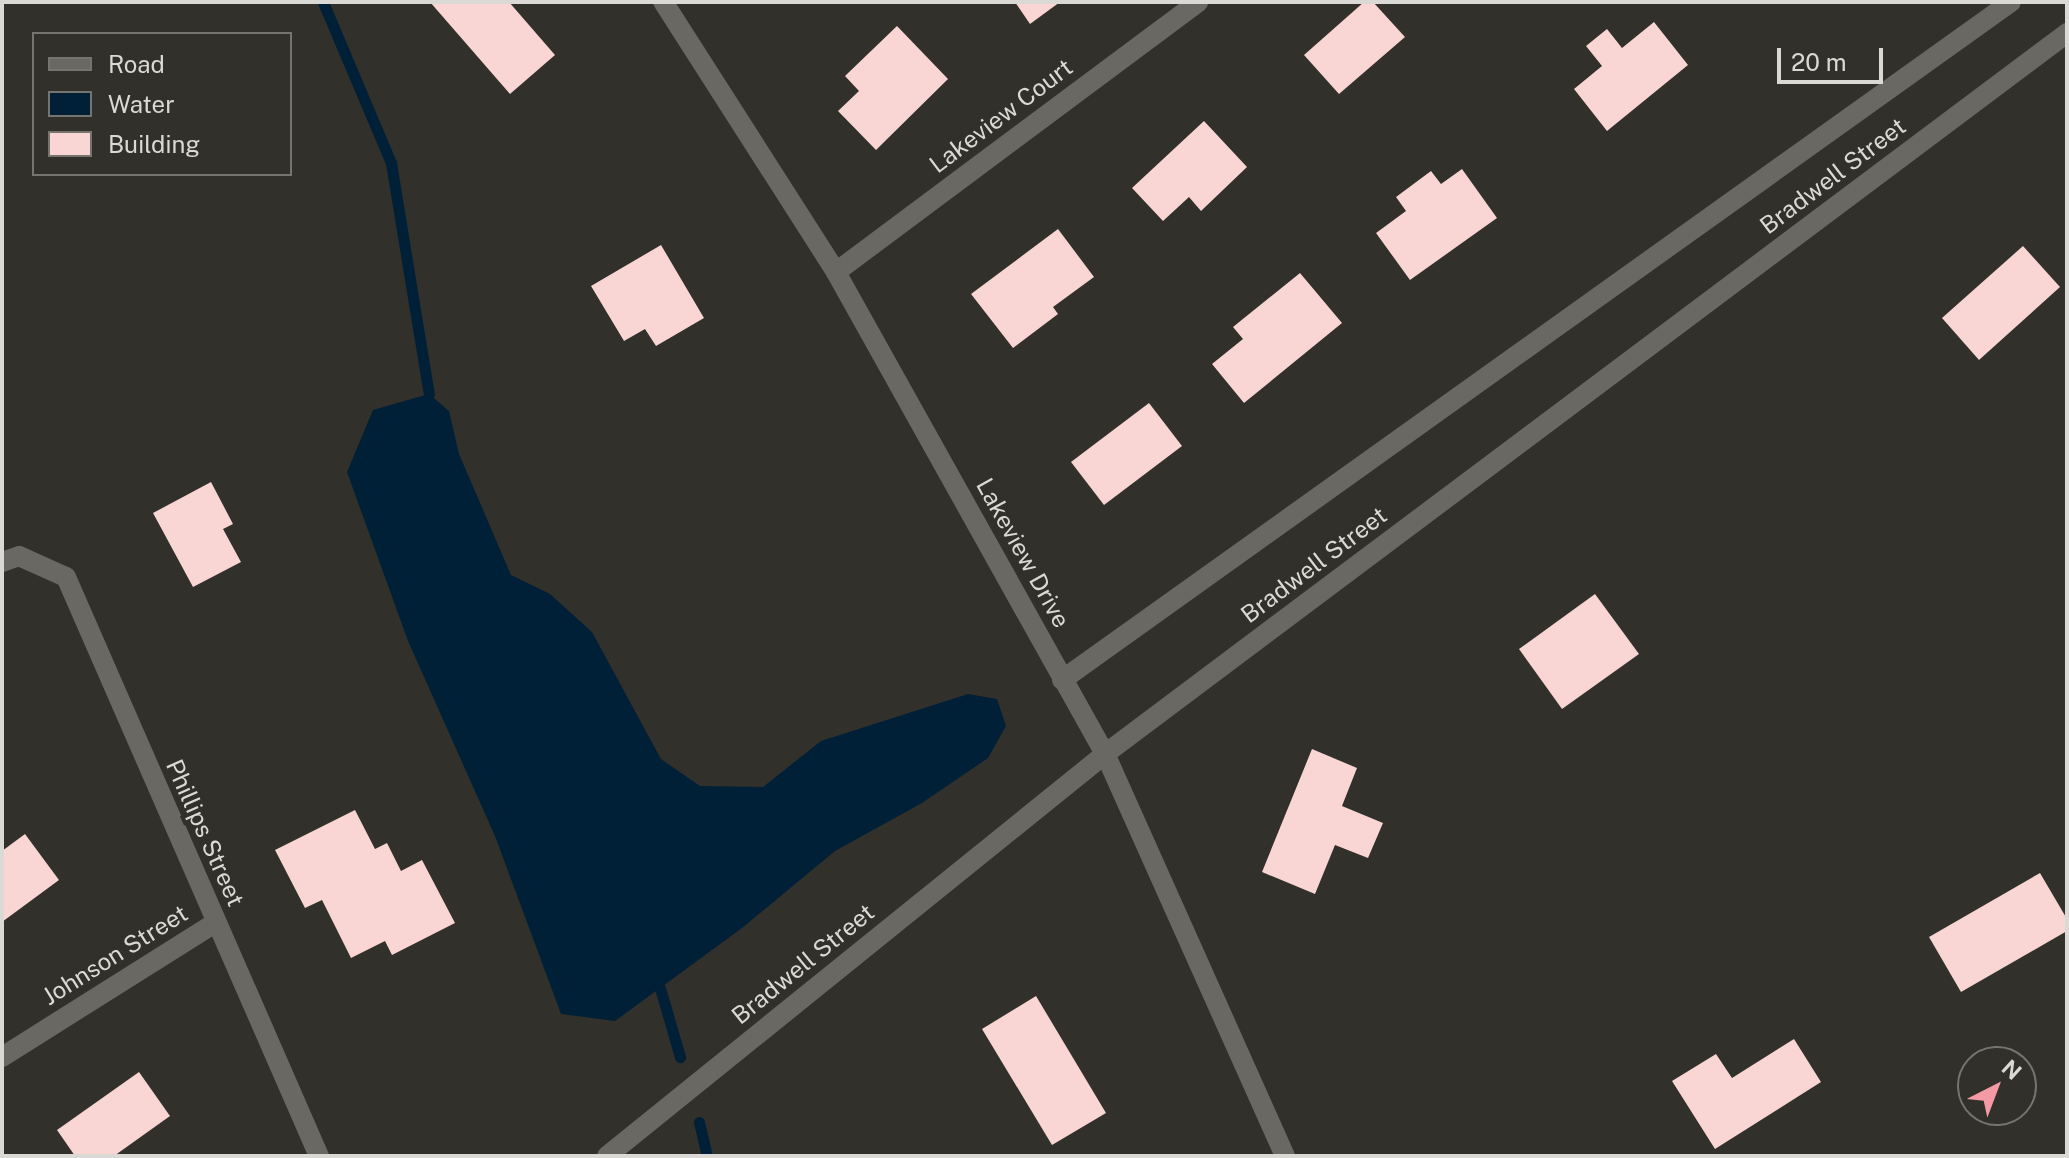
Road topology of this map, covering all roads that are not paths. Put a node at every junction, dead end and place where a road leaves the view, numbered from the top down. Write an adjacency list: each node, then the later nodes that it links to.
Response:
1 (663, 2): 5 (street, Lakeview Drive)
2 (1198, 2): 5 (street, Lakeview Court)
3 (2011, 2): 7 (street, Bradwell Street)
4 (2067, 33): 8 (street, Bradwell Street)
5 (836, 272): 7 (street, Lakeview Drive)
6 (11, 559): 9 (street, Phillips Street)
7 (1062, 680): 8 (street, Lakeview Drive)
8 (1105, 754): 12 (street, Bradwell Street); 13 (street, Lakeview Drive)
9 (216, 922): 10 (street, Johnson Street); 11 (street, Phillips Street)
10 (2, 1057)
11 (319, 1156)
12 (607, 1156)
13 (1285, 1156)

